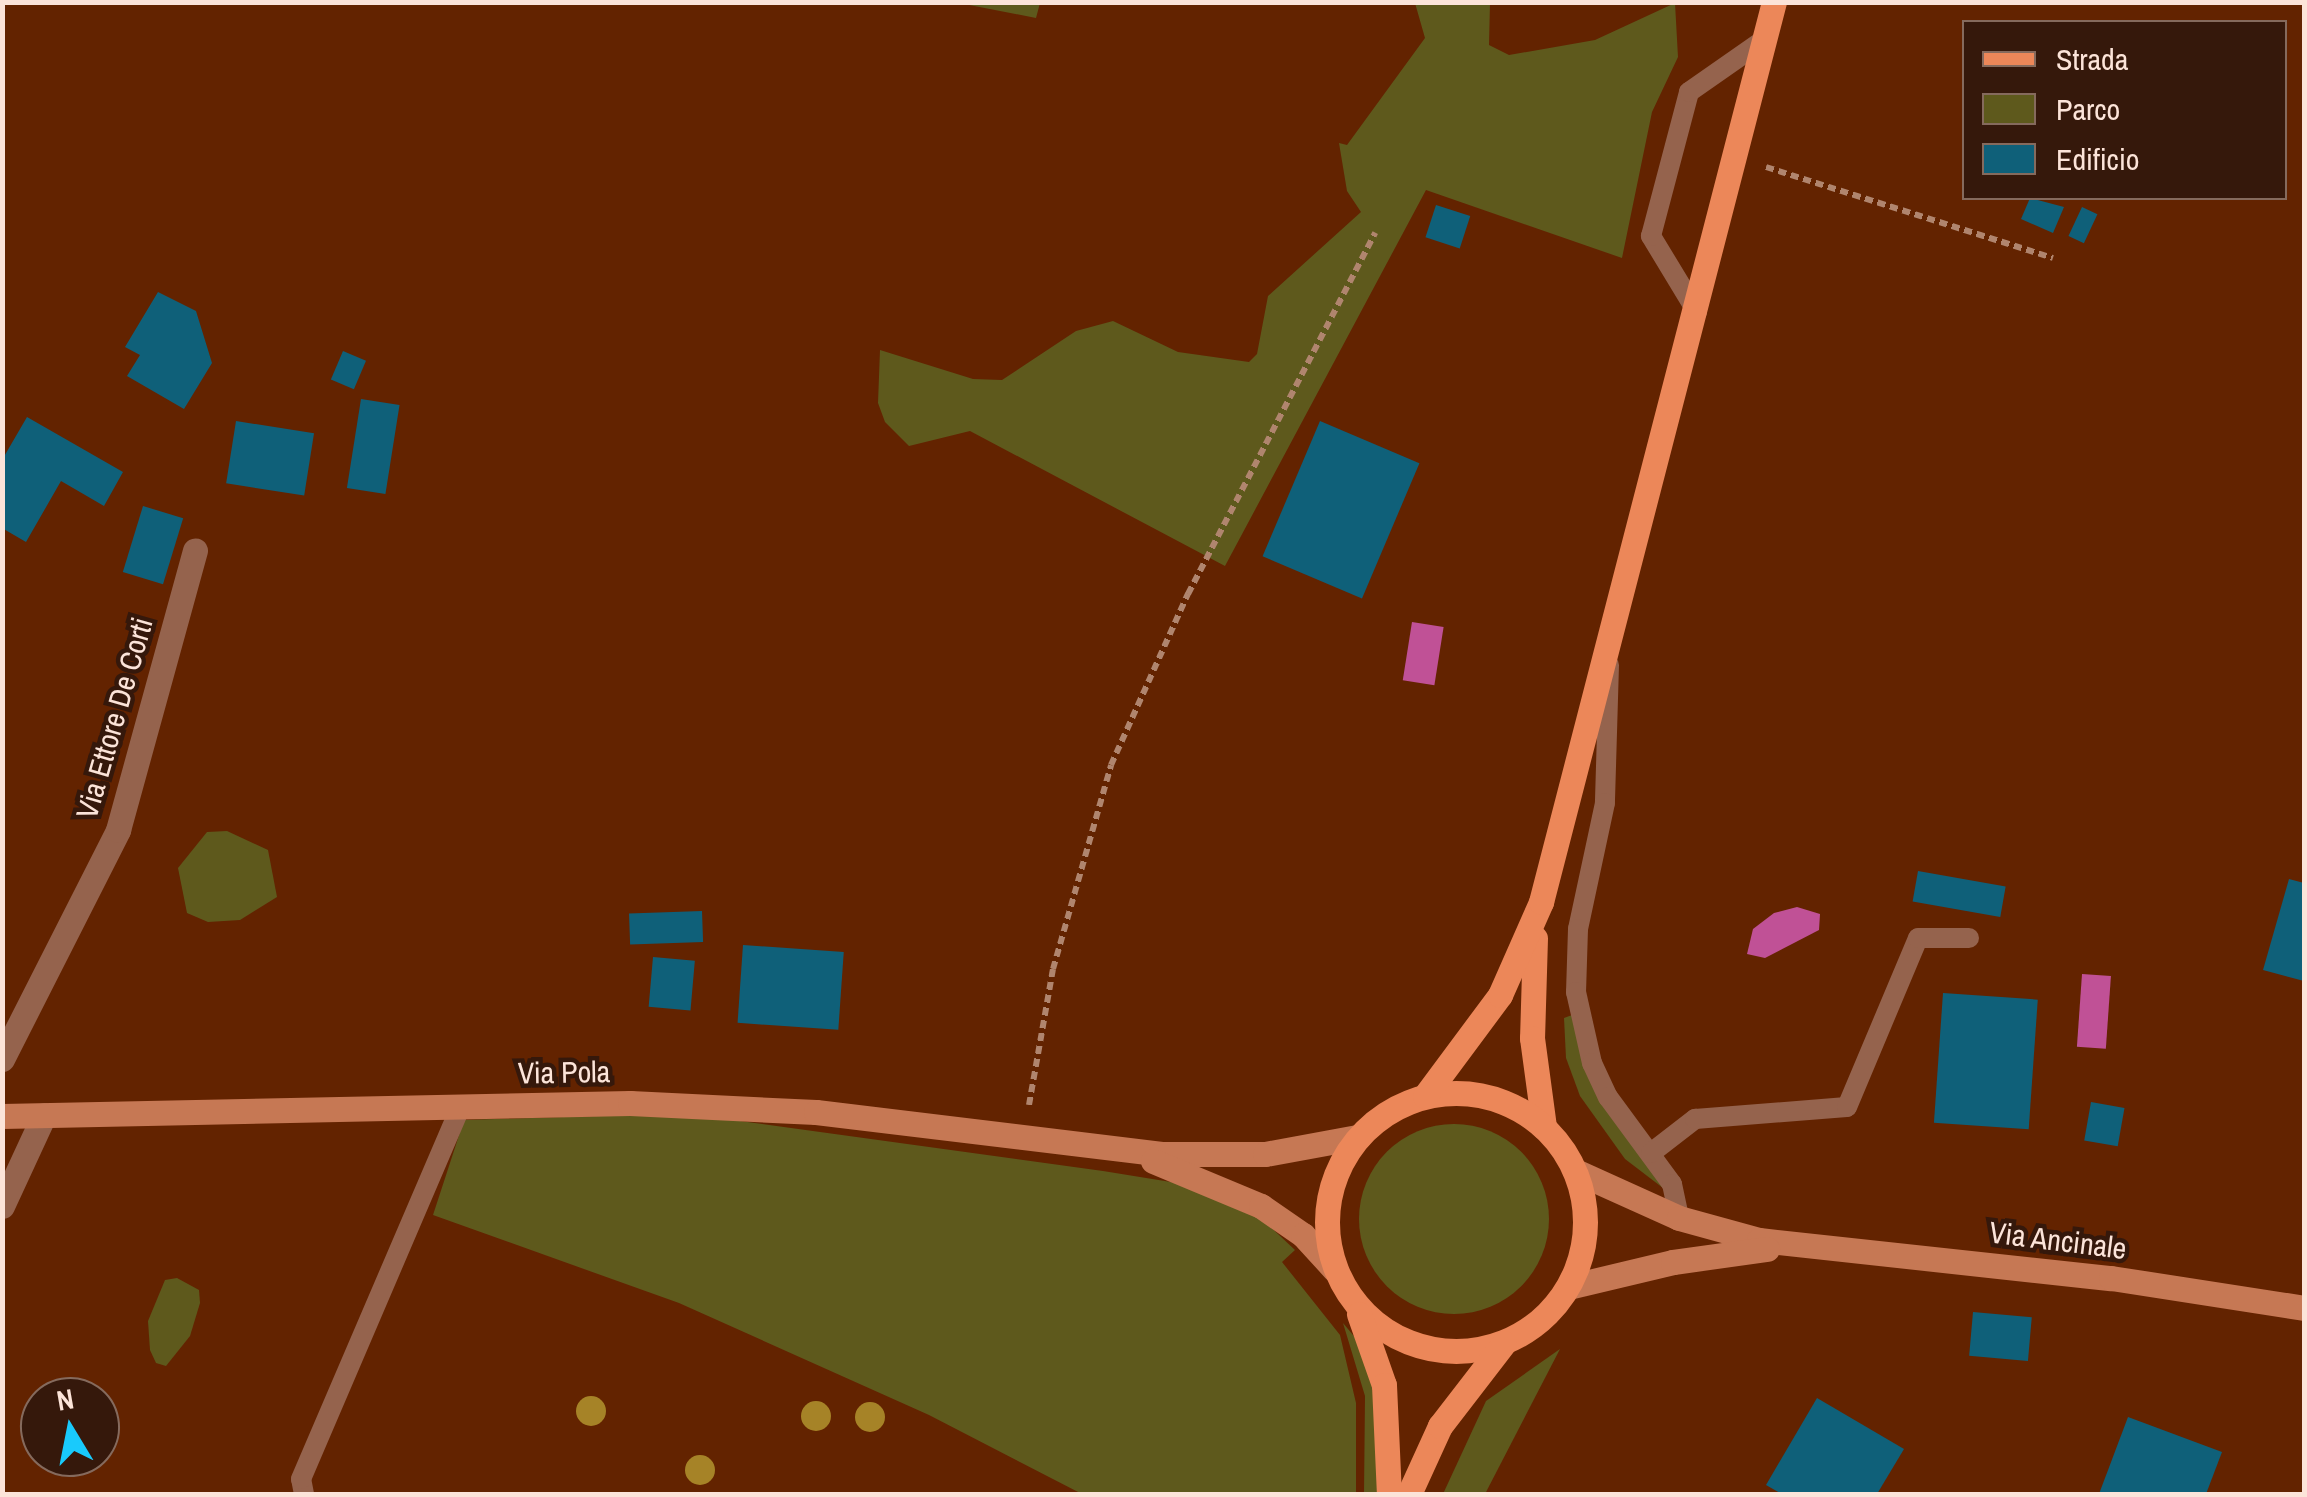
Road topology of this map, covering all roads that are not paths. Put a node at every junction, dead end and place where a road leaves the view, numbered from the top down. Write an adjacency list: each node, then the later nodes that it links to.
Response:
1 (1774, 2): 2 (main road)
2 (1766, 40): 3 (main road); 3 (lane)
3 (1697, 312): 5 (main road)
4 (195, 550): 8 (street, Via Ettore De Corti)
5 (1610, 637): 6 (main road); 16 (lane)
6 (1541, 902): 9 (main road); 13 (main road)
7 (1969, 938): 16 (lane)
8 (2, 1060)
9 (1425, 1096): 13 (main road); 14 (main road)
10 (461, 1106): 11 (street, Via Pola); 15 (street, Via Pola); 26 (lane)
11 (44, 1115): 12 (street, Via Pola); 18 (street)
12 (4, 1120)
13 (1544, 1127): 17 (main road)
14 (1358, 1137): 15 (street, Via Pola); 21 (main road)
15 (1124, 1151): 21 (street, Via Pola)
16 (1650, 1154): 19 (lane)
17 (1576, 1171): 19 (street, Via Ancinale); 22 (main road)
18 (2, 1206)
19 (1679, 1218): 20 (street, Via Ancinale)
20 (1802, 1248): 22 (street, Via Ancinale); 24 (street, Via Ancinale)
21 (1334, 1268): 23 (main road)
22 (1568, 1287): 25 (main road)
23 (1352, 1301): 25 (main road); 27 (main road)
24 (2304, 1308)
25 (1504, 1343): 28 (main road)
26 (304, 1494)
27 (1390, 1494)
28 (1409, 1494)

